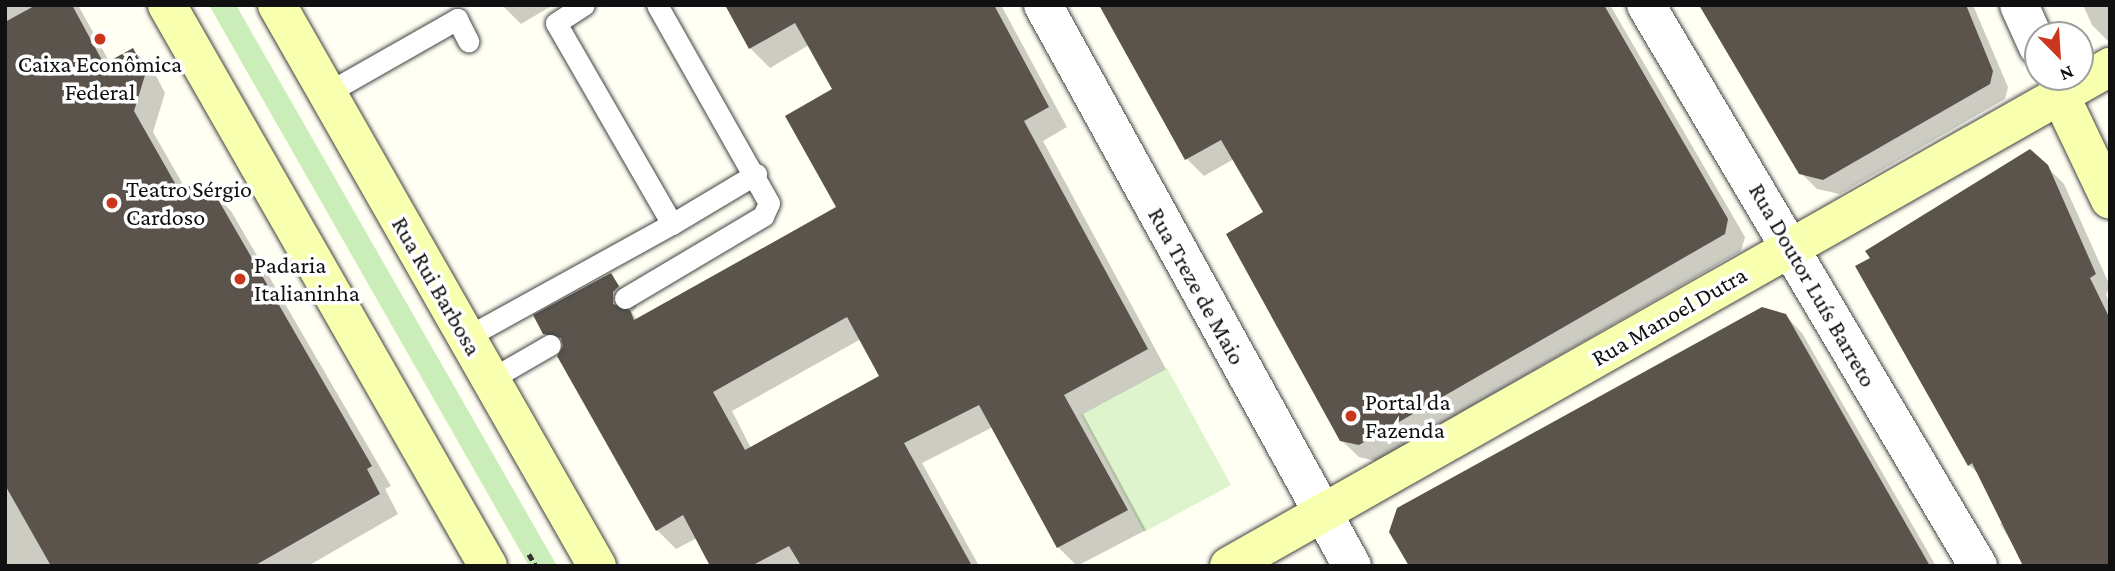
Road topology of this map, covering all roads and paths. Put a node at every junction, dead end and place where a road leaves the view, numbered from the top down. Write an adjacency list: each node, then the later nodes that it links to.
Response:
1 (167, 5): 22 (main road)
2 (277, 5): 12 (main road, Rua Rui Barbosa)
3 (584, 5): 15 (lane)
4 (657, 5): 13 (lane)
5 (1043, 5): 21 (street, Rua Treze de Maio)
6 (1646, 5): 16 (street, Rua Doutor Luís Barreto)
7 (2019, 5): 8 (street)
8 (2026, 21)
9 (468, 41): 12 (lane)
10 (2047, 91): 16 (main road, Rua Manoel Dutra)
11 (2057, 91): 14 (main road)
12 (327, 93): 18 (main road, Rua Rui Barbosa)
13 (756, 174): 15 (lane); 17 (lane)
14 (2110, 200)
15 (672, 224): 18 (lane)
16 (1790, 247): 21 (main road, Rua Manoel Dutra); 26 (street, Rua Doutor Luís Barreto)
17 (625, 298)
18 (467, 337): 20 (main road, Rua Rui Barbosa)
19 (550, 345): 20 (lane)
20 (491, 379): 23 (main road, Rua Rui Barbosa)
21 (1322, 513): 24 (main road, Rua Manoel Dutra); 25 (street, Rua Treze de Maio)
22 (488, 566)
23 (597, 566)
24 (1230, 566)
25 (1352, 566)
26 (1978, 566)

